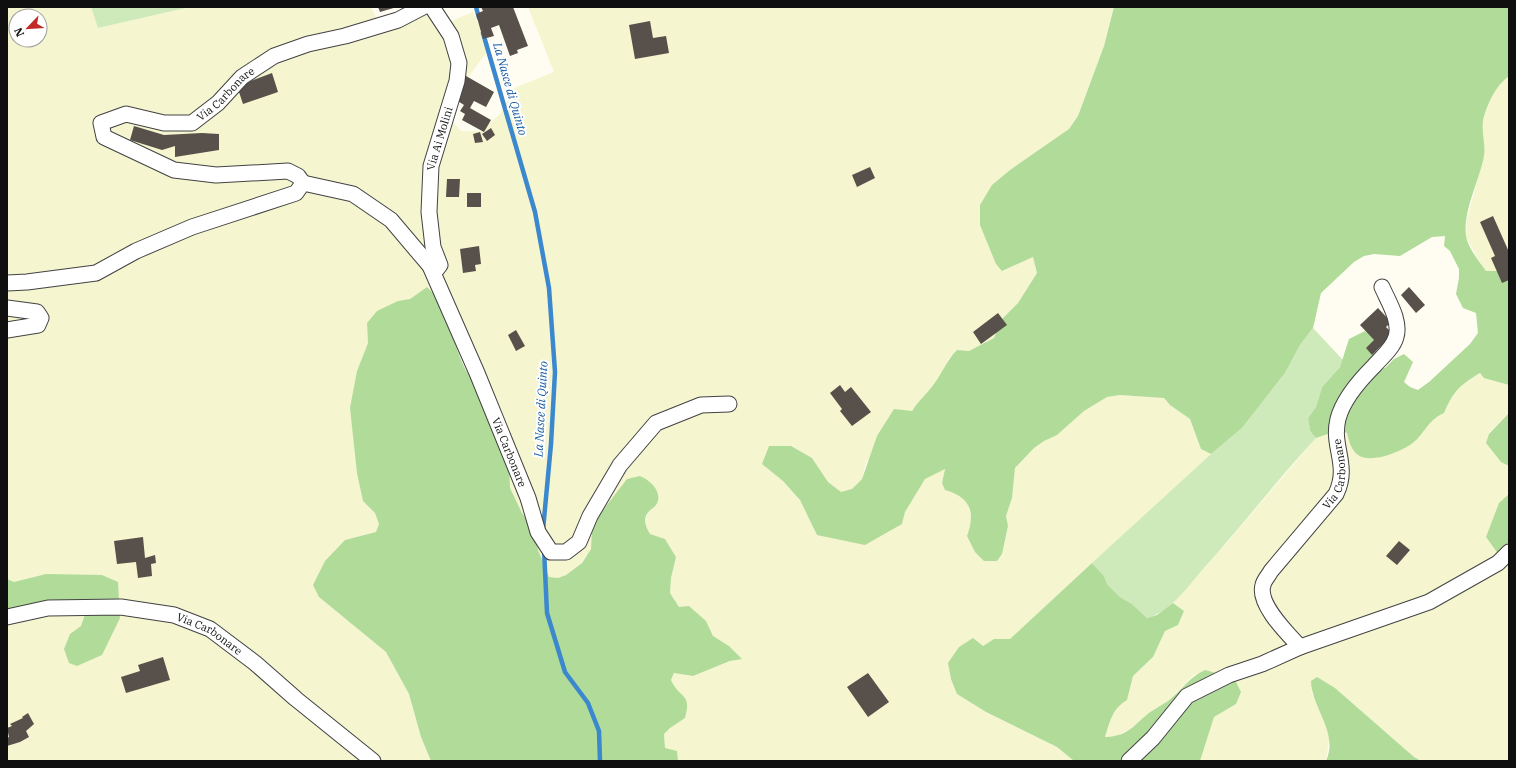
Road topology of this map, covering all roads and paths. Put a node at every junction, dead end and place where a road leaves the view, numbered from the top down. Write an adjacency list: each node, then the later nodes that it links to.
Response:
1 (423, 7): 3 (street, Via Carbonare)
2 (432, 7): 4 (street, Via Ai Molini)
3 (303, 183): 4 (street, Via Carbonare); 5 (street)
4 (430, 266): 9 (street, Via Carbonare)
5 (7, 283)
6 (1382, 288): 12 (street, Via Carbonare)
7 (7, 308): 8 (street)
8 (7, 330)
9 (729, 404)
10 (1509, 552): 12 (street)
11 (7, 617): 13 (street, Via Carbonare)
12 (1300, 647): 14 (street)
13 (373, 761)
14 (1129, 761)

